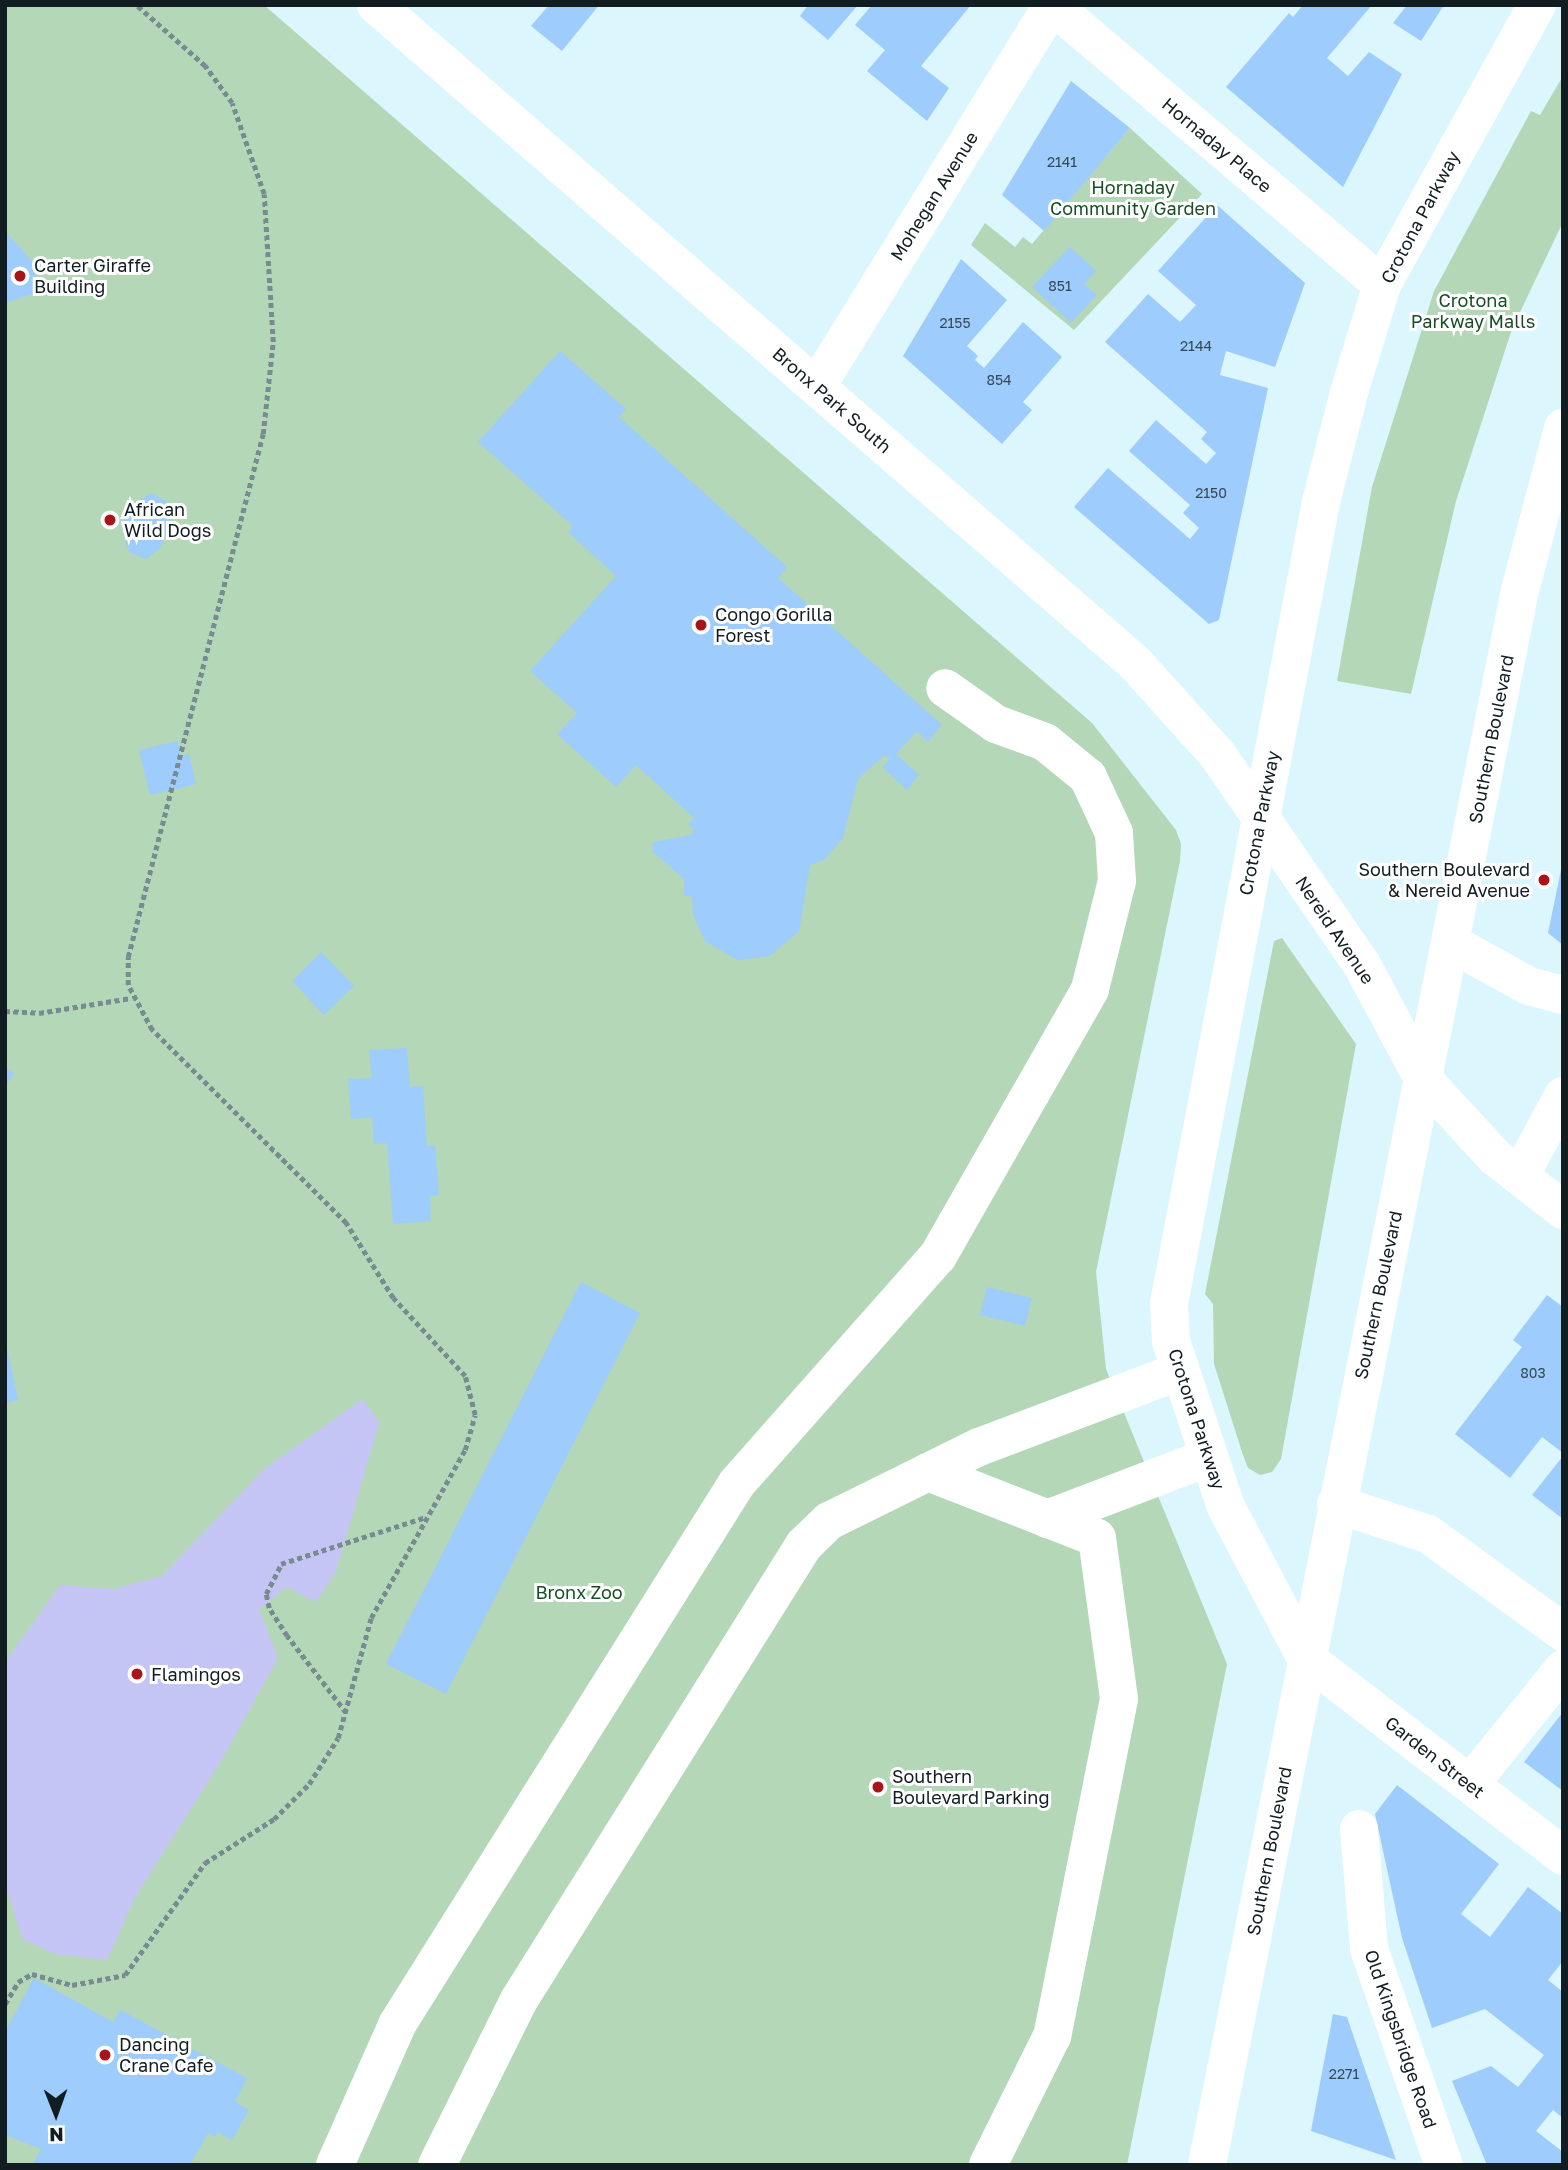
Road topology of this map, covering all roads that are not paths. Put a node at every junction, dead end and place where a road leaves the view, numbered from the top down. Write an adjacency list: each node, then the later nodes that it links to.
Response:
1 (376, 5): 5 (street, Bronx Park South)
2 (1052, 5): 4 (street, Hornaday Place); 5 (street, Mohegan Avenue)
3 (1537, 5): 4 (street, Crotona Parkway)
4 (1382, 285): 8 (street, Crotona Parkway)
5 (817, 387): 8 (street, Bronx Park South)
6 (1563, 428): 9 (street, Southern Boulevard)
7 (945, 688): 26 (street)
8 (1259, 821): 11 (street, Nereid Avenue); 15 (street, Crotona Parkway)
9 (1451, 943): 10 (street); 11 (street, Southern Boulevard)
10 (1563, 995)
11 (1423, 1079): 13 (street, Nereid Avenue); 18 (street, Southern Boulevard)
12 (1563, 1096): 13 (street)
13 (1520, 1176): 14 (street, Nereid Avenue)
14 (1563, 1210)
15 (1180, 1371): 16 (street, Crotona Parkway); 17 (street)
16 (1207, 1458): 19 (street); 21 (street, Crotona Parkway)
17 (929, 1472): 19 (street); 27 (street)
18 (1336, 1504): 20 (street); 21 (street, Southern Boulevard)
19 (1047, 1519): 28 (street)
20 (1563, 1632)
21 (1306, 1658): 23 (street, Garden Street); 29 (street, Southern Boulevard)
22 (1563, 1669): 23 (street)
23 (1470, 1784): 25 (street, Garden Street)
24 (1359, 1829): 30 (street, Old Kingsbridge Road)
25 (1563, 1856)
26 (335, 2165)
27 (438, 2165)
28 (988, 2165)
29 (1207, 2165)
30 (1444, 2165)

